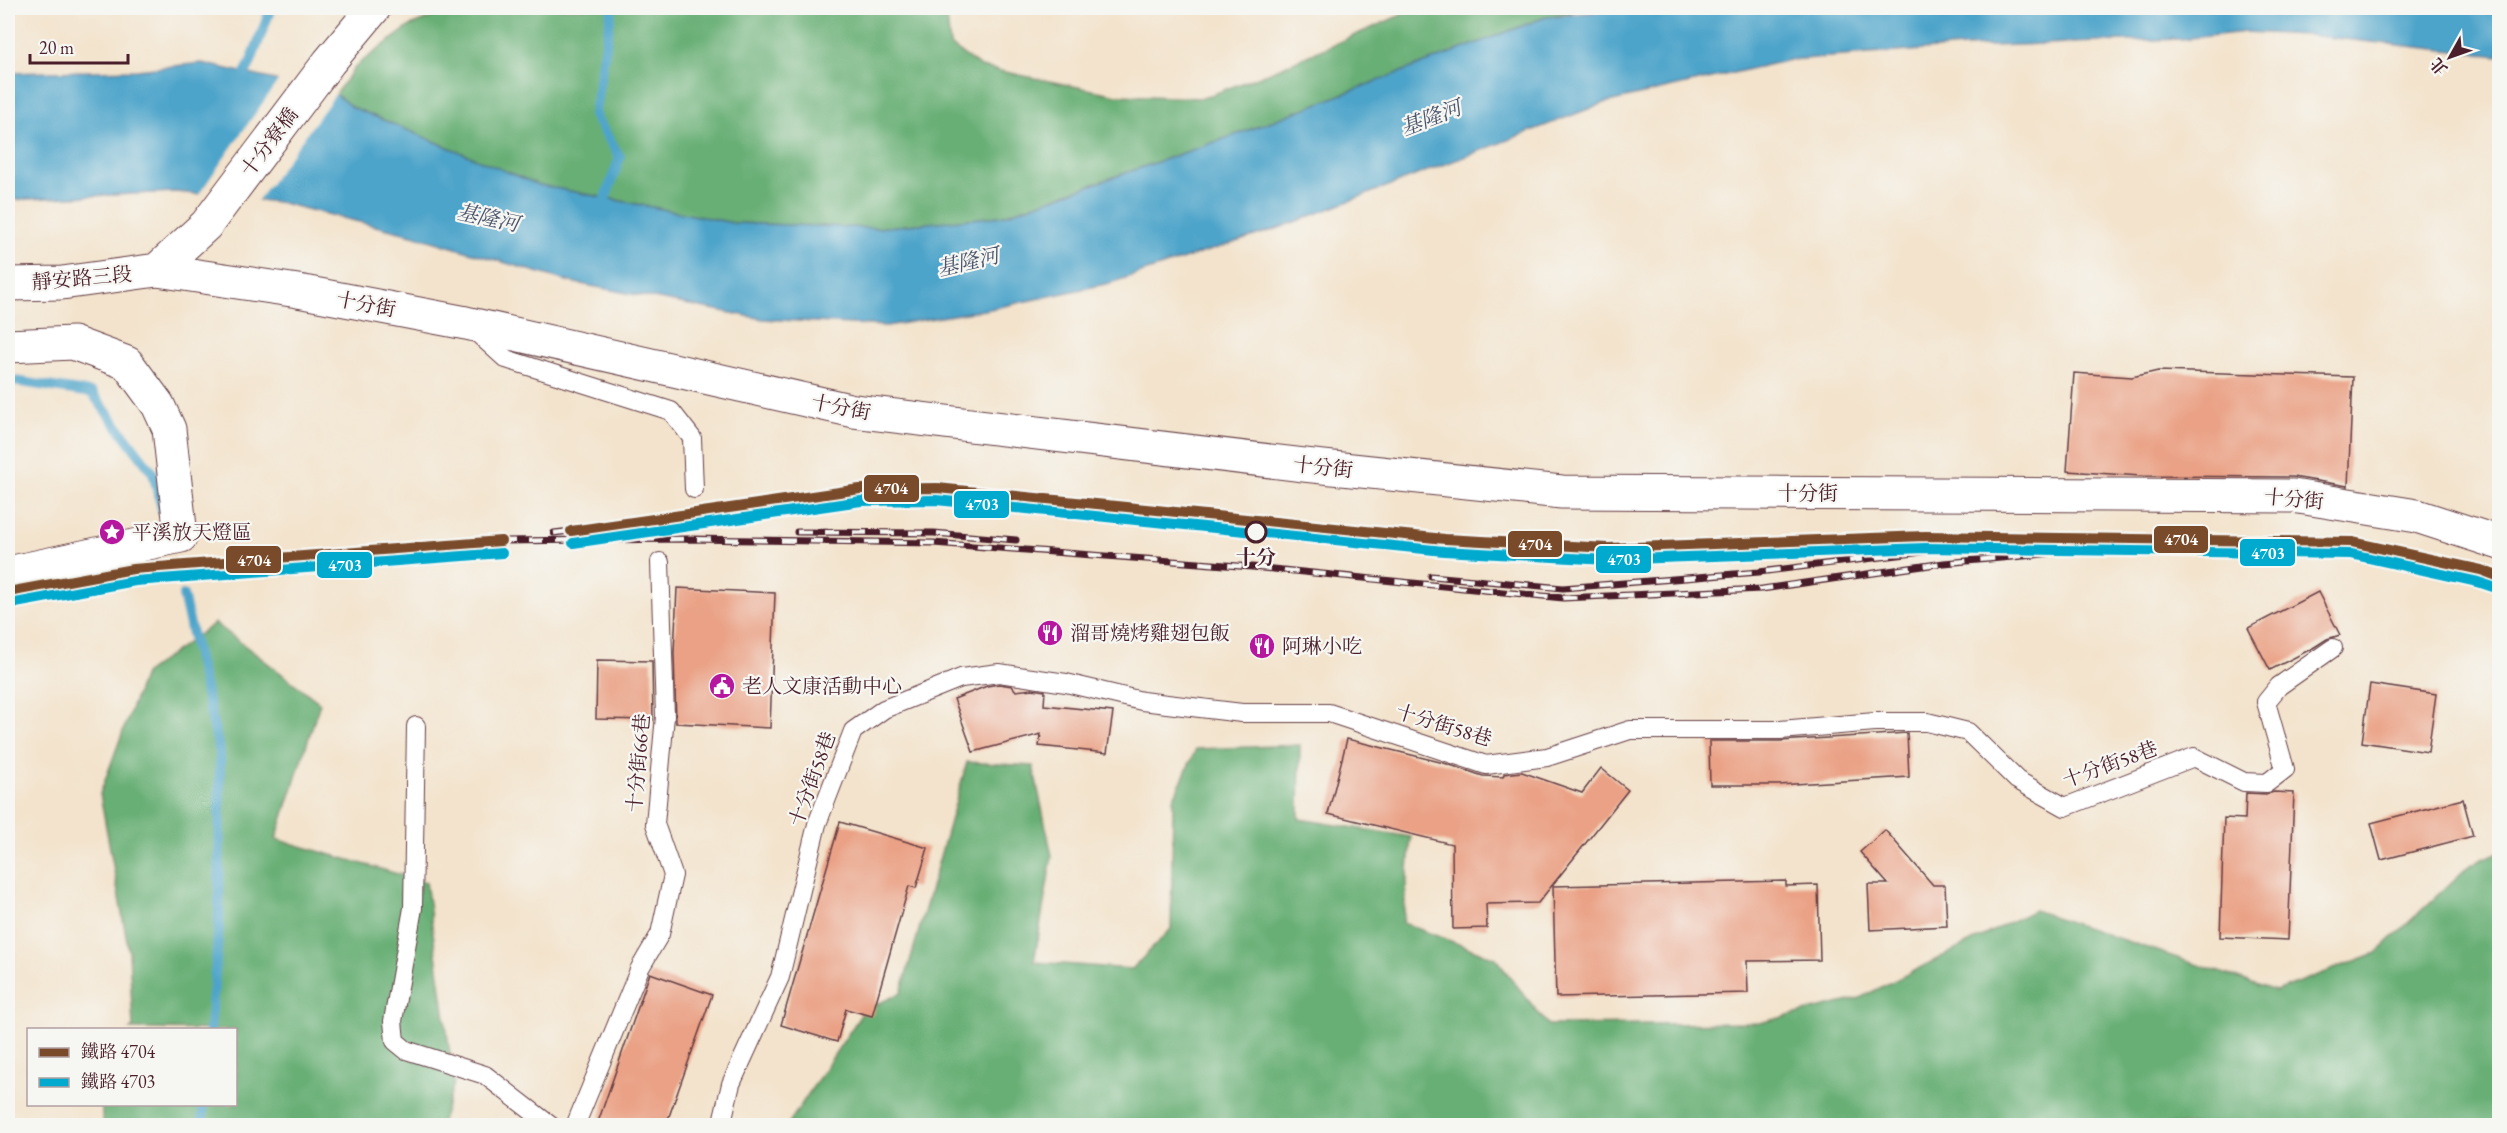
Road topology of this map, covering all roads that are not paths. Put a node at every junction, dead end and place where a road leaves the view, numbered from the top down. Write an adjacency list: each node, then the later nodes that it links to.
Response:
1 (374, 8): 2 (street, 十分寮橋)
2 (157, 270): 3 (street, 靜安路三段); 4 (street, 十分街)
3 (8, 284)
4 (466, 323): 6 (lane); 7 (street, 十分街)
5 (8, 345): 9 (street)
6 (694, 489)
7 (2499, 543)
8 (660, 562): 13 (lane, 十分街66巷)
9 (8, 573)
10 (2333, 648): 14 (lane, 十分街58巷)
11 (416, 726): 12 (lane)
12 (551, 1125)
13 (575, 1125)
14 (721, 1125)

